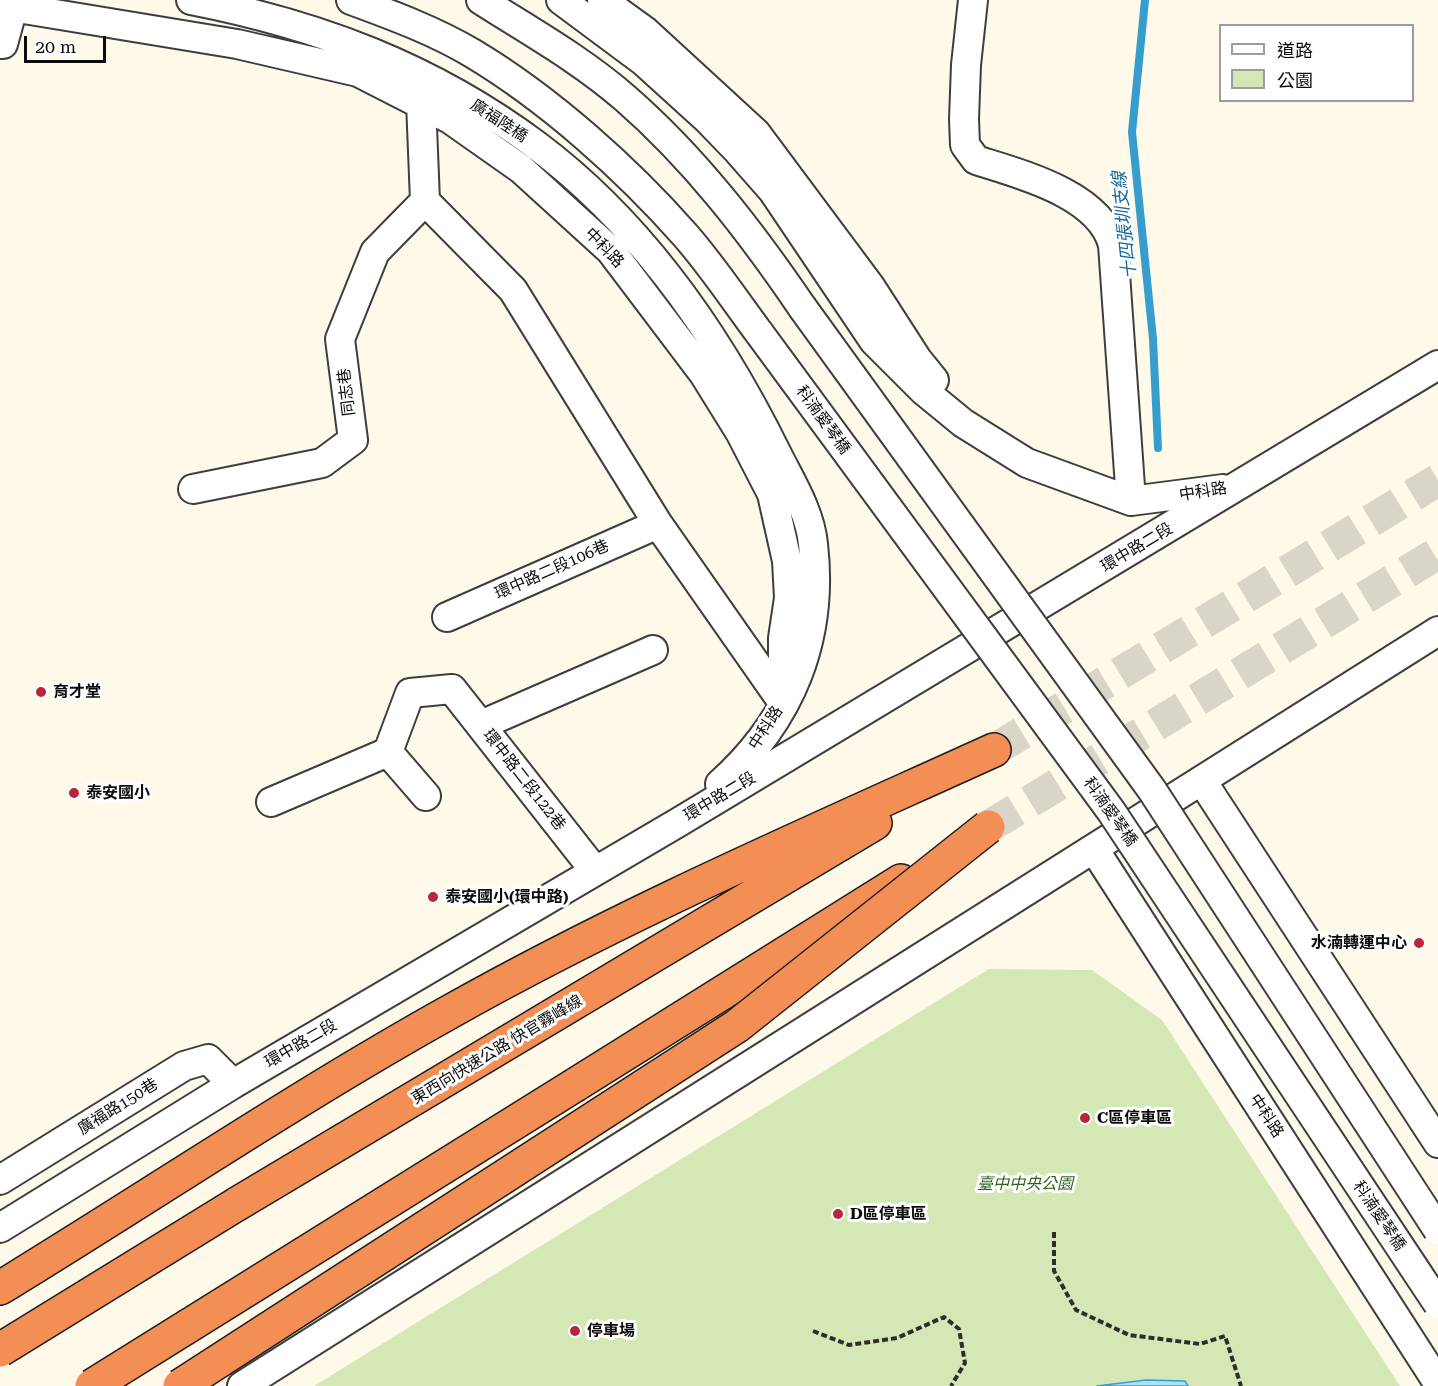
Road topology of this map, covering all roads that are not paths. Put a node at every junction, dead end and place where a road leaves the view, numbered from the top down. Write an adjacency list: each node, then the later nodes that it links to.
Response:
1 (191, 0): 19 (street, 廣福陸橋)
2 (351, 0): 34 (street, 科湳愛琴橋, bridge)
3 (481, 0): 32 (street, bridge)
4 (561, 0): 14 (street, 中科路)
5 (602, 0): 14 (street)
6 (973, 0): 14 (street)
7 (10, 4): 8 (street); 9 (street, 中科路)
8 (0, 44)
9 (421, 102): 10 (street); 19 (street, 中科路)
10 (425, 201): 13 (street, 同志巷); 15 (street)
11 (1438, 365): 12 (street, 環中路二段)
12 (1240, 486): 14 (street, 中科路); 25 (street, 環中路二段)
13 (193, 489)
14 (1131, 501)
15 (658, 524): 16 (street, 環中路二段106巷); 19 (street)
16 (447, 617)
17 (1438, 631): 22 (street)
18 (653, 650): 20 (street)
19 (783, 704): 25 (street, 中科路)
20 (481, 725): 21 (street, 環中路二段122巷); 27 (street, 環中路二段122巷)
21 (388, 752): 23 (street); 24 (street)
22 (1202, 781): 26 (street); 29 (street)
23 (426, 796)
24 (271, 802)
25 (679, 822): 27 (street, 環中路二段)
26 (1094, 849): 36 (street, 中科路); 39 (street)
27 (596, 871): 28 (street, 環中路二段)
28 (233, 1084): 30 (street, 廣福路150巷); 31 (street, 環中路二段)
29 (1438, 1143)
30 (0, 1180)
31 (0, 1228)
32 (1438, 1230)
33 (0, 1288): 35 (highway, 東西向快速公路 快官霧峰線, bridge)
34 (1438, 1304)
35 (0, 1350)
36 (1438, 1383)
37 (92, 1386): 38 (highway, bridge)
38 (180, 1386)
39 (242, 1386)

